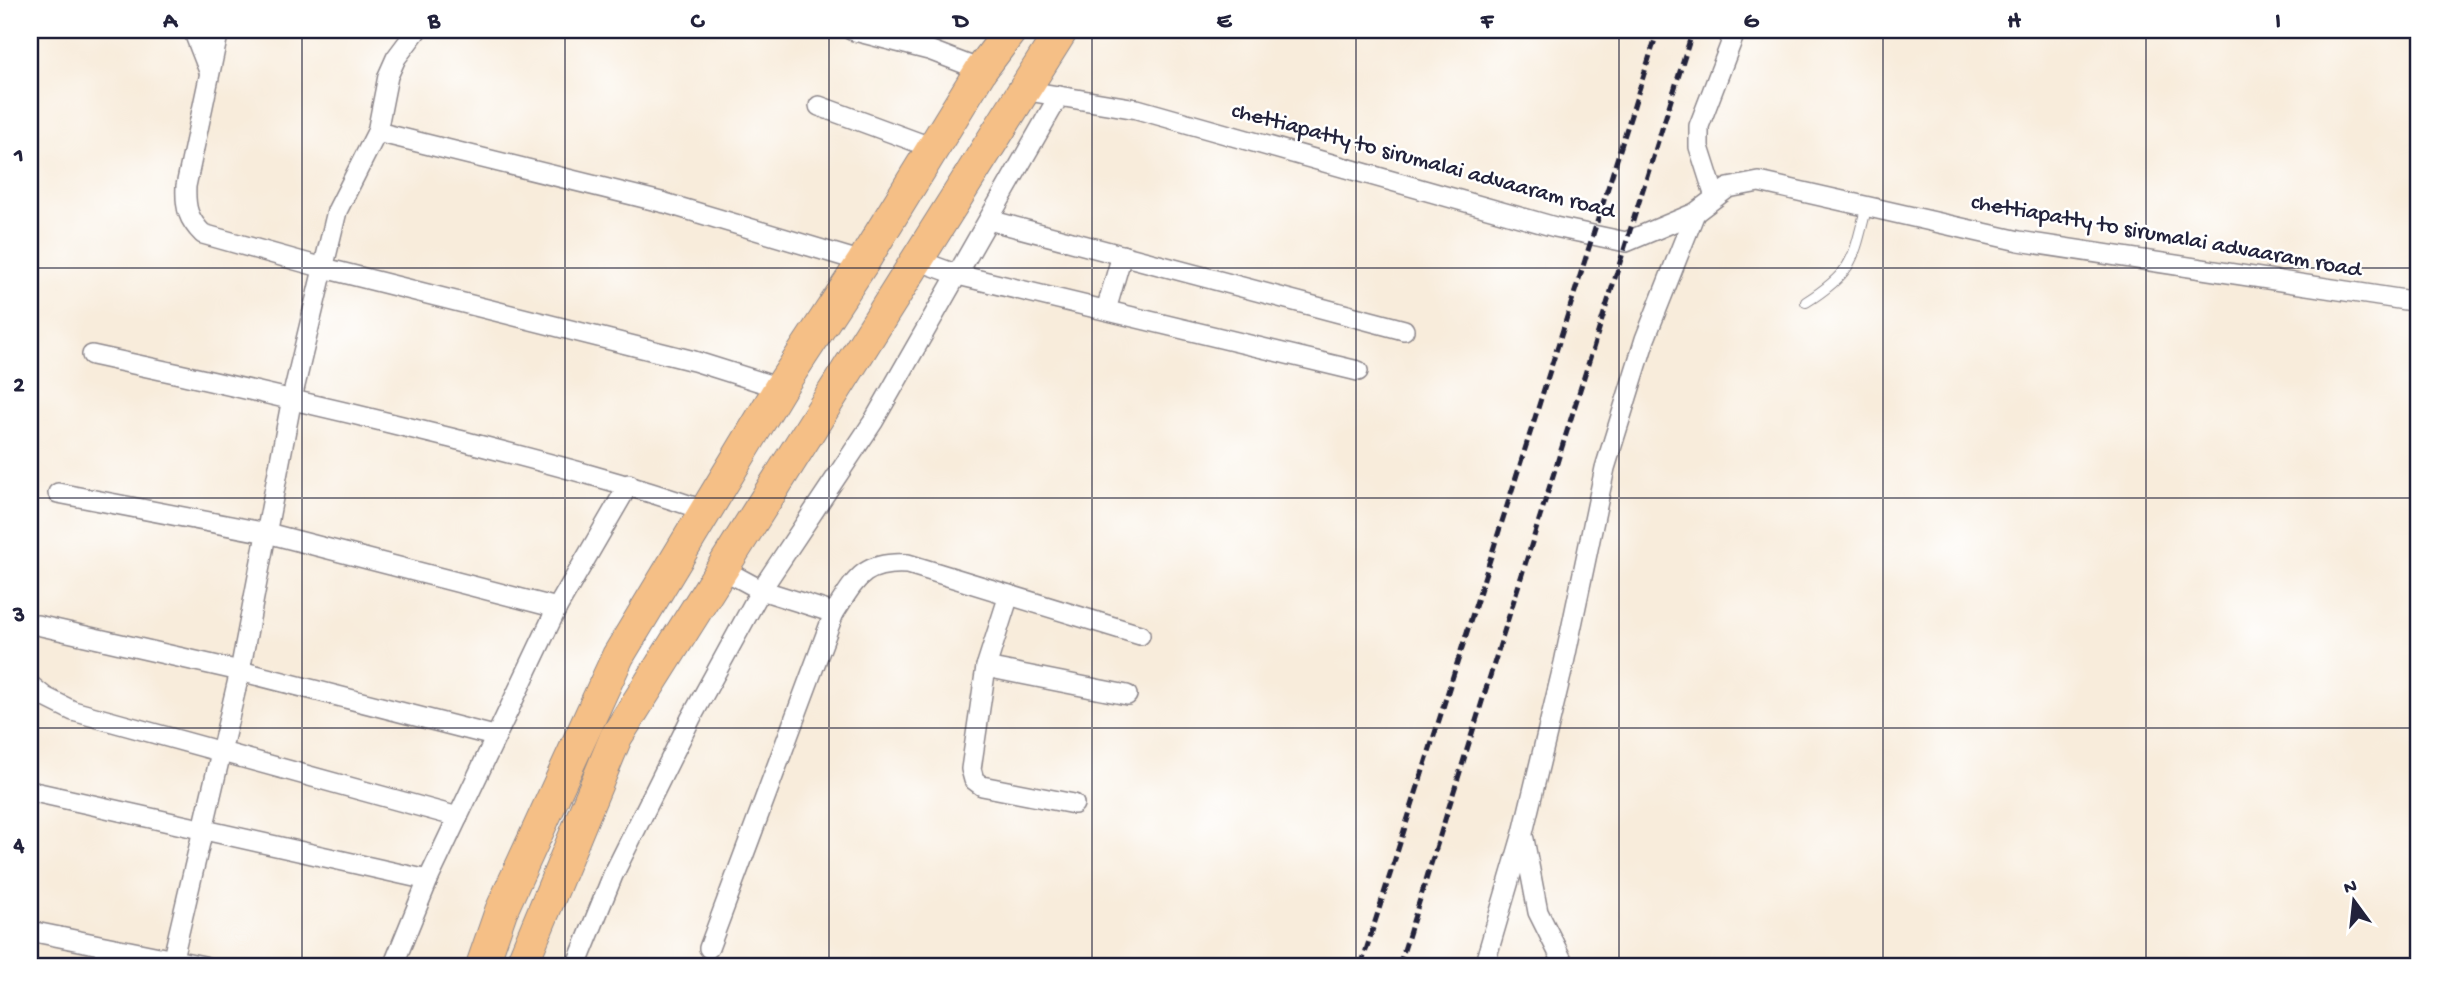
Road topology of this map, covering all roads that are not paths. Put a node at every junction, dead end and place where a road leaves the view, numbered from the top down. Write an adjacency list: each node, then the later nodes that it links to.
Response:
1 (193, 30): 9 (street)
2 (219, 30): 9 (street)
3 (417, 30): 13 (street)
4 (851, 30): 8 (street)
5 (1011, 30): 8 (highway)
6 (1062, 30): 10 (highway)
7 (1737, 30): 15 (street)
8 (981, 70): 14 (highway)
9 (209, 73): 22 (street)
10 (1022, 90): 11 (street, chettiapatty to sirumalai advaaram road); 20 (highway)
11 (1059, 96): 17 (street, chettiapatty to sirumalai advaaram road); 18 (street)
12 (820, 106): 14 (street)
13 (377, 132): 21 (street); 22 (street)
14 (933, 148): 21 (highway)
15 (1715, 197): 16 (street, chettiapatty to sirumalai advaaram road); 17 (street, chettiapatty to sirumalai advaaram road)
16 (1867, 205): 24 (lane); 25 (street, chettiapatty to sirumalai advaaram road)
17 (1695, 213): 53 (street)
18 (989, 220): 19 (street); 23 (street)
19 (1122, 255): 26 (street); 27 (street)
20 (917, 260): 23 (street); 36 (highway)
21 (863, 262): 30 (highway)
22 (324, 268): 30 (street); 31 (street)
23 (958, 275): 26 (street); 37 (street)
24 (1806, 302)
25 (2418, 302)
26 (1107, 310): 29 (street)
27 (1404, 330)
28 (92, 355): 31 (street)
29 (1358, 371)
30 (780, 388): 34 (highway)
31 (292, 398): 32 (street); 35 (street)
32 (629, 484): 34 (street); 39 (street)
33 (58, 493): 35 (street)
34 (706, 511): 60 (highway)
35 (267, 533): 39 (street); 44 (street)
36 (722, 569): 37 (street); 61 (highway)
37 (761, 590): 40 (street); 62 (street)
38 (1009, 595): 40 (street); 42 (street); 43 (street)
39 (557, 608): 47 (street)
40 (834, 613): 56 (street)
41 (37, 625): 44 (street)
42 (1140, 635)
43 (986, 667): 46 (street); 50 (street)
44 (240, 671): 47 (street); 48 (street)
45 (30, 685): 48 (street)
46 (1126, 695)
47 (494, 736): 51 (street)
48 (219, 750): 51 (street); 52 (street)
49 (30, 791): 52 (street)
50 (1074, 804)
51 (458, 817): 54 (street)
52 (201, 829): 54 (street); 57 (street)
53 (1523, 833): 63 (street); 64 (street)
54 (428, 880): 59 (street)
55 (30, 931): 57 (street)
56 (709, 948)
57 (173, 958): 58 (street)
58 (204, 966)
59 (393, 966)
60 (482, 966)
61 (521, 966)
62 (576, 966)
63 (1484, 966)
64 (1565, 966)

